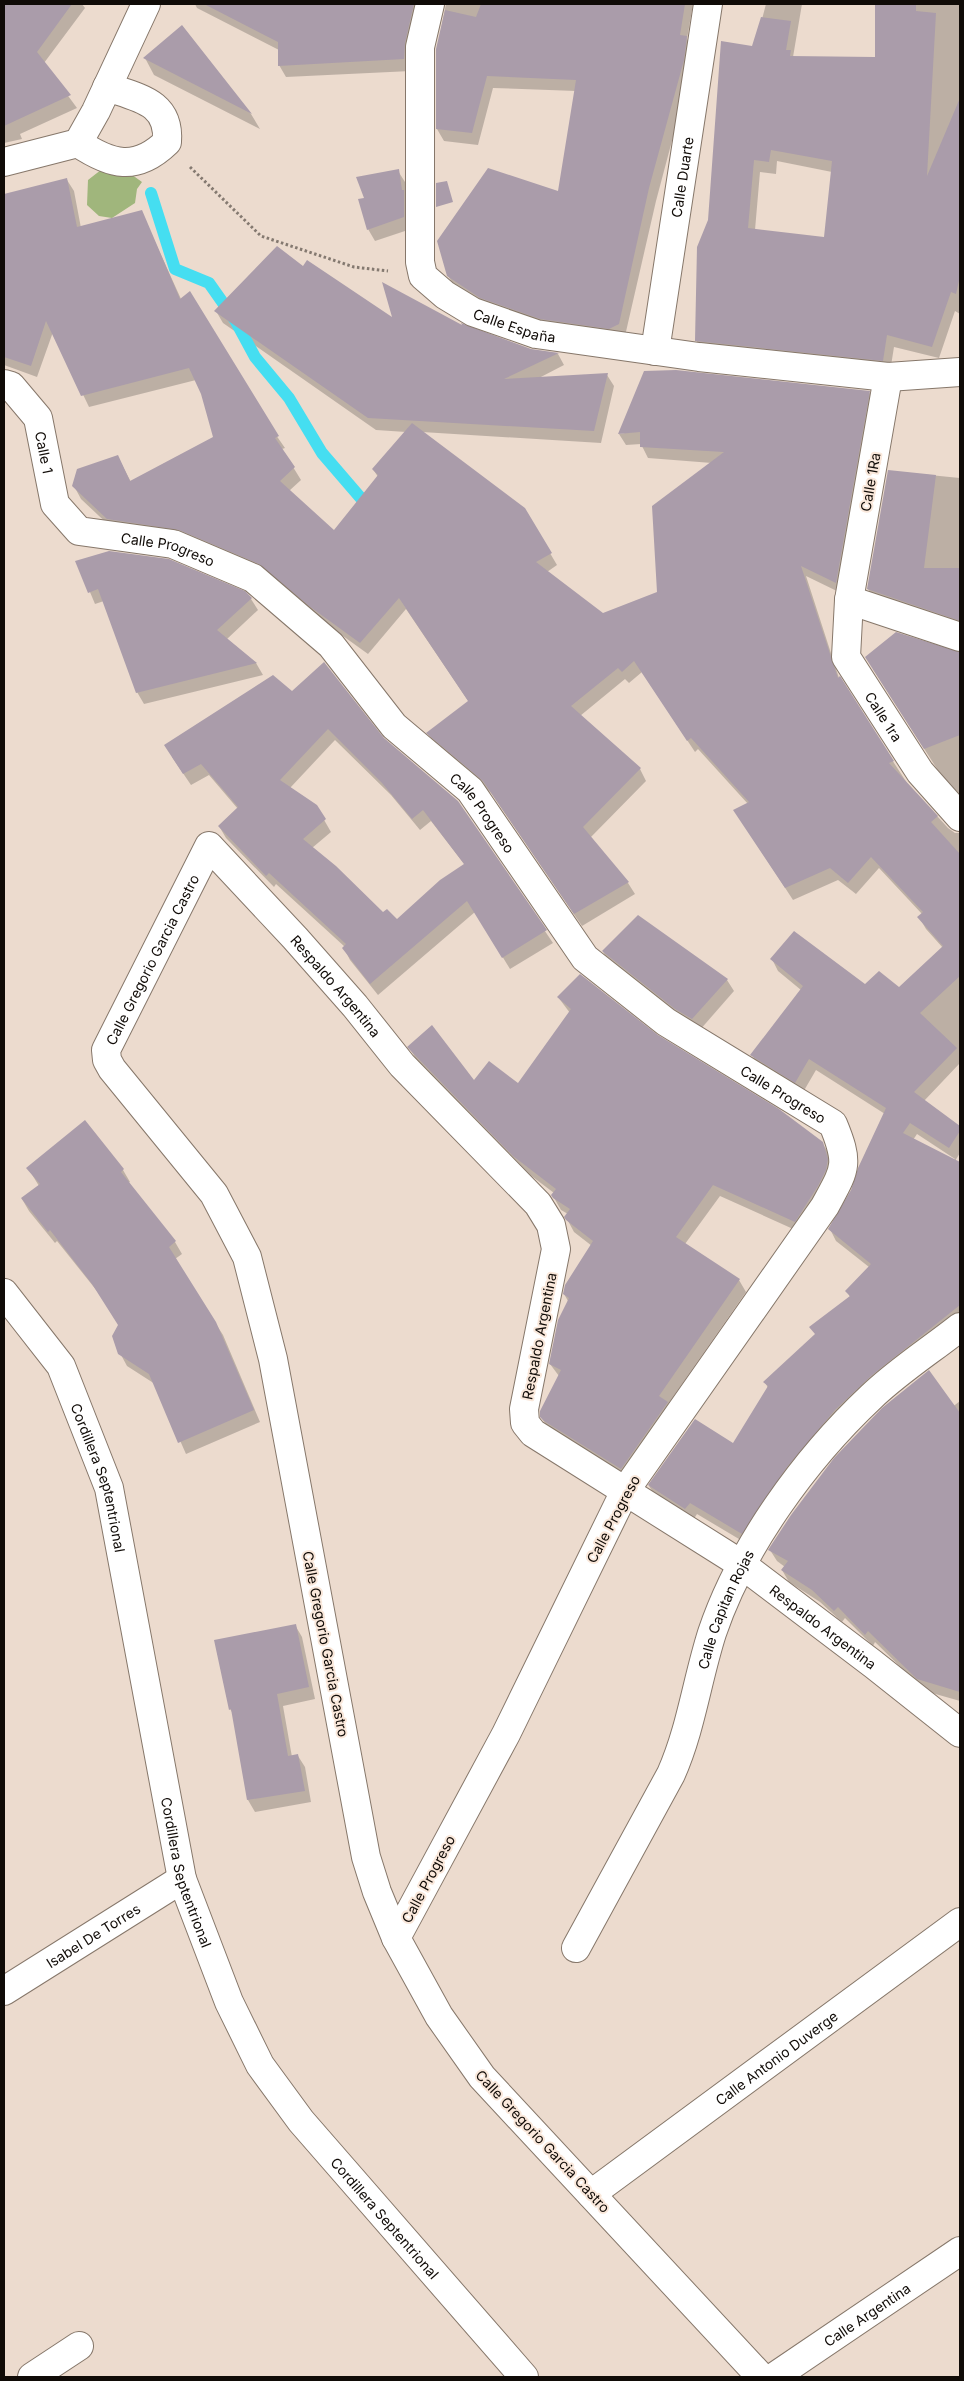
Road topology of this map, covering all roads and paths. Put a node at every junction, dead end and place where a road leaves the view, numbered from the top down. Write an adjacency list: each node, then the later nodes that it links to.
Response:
1 (146, 4): 4 (street)
2 (430, 4): 8 (street)
3 (708, 4): 9 (street, Calle Duarte)
4 (107, 87): 5 (street); 6 (street)
5 (167, 142): 6 (street); 8 (path)
6 (78, 143): 7 (street)
7 (4, 162)
8 (423, 276): 9 (street, Calle España)
9 (654, 351): 11 (street, Calle España)
10 (960, 369): 11 (street, Calle España)
11 (888, 377): 14 (street, Calle 1Ra)
12 (4, 384): 13 (street, Calle 1)
13 (55, 504): 20 (street, Calle Progreso)
14 (849, 600): 15 (street); 16 (street, Calle 1ra)
15 (960, 637)
16 (960, 817)
17 (209, 846): 20 (street, Respaldo Argentina); 25 (street, Calle Gregorio Garcia Castro)
18 (4, 1294): 23 (street, Cordillera Septentrional)
19 (960, 1327): 21 (street, Calle Capitan Rojas)
20 (625, 1491): 21 (street, Respaldo Argentina); 25 (street, Calle Progreso)
21 (741, 1564): 22 (street, Respaldo Argentina); 26 (street, Calle Capitan Rojas)
22 (960, 1734)
23 (182, 1879): 27 (street, Isabel De Torres); 32 (street, Cordillera Septentrional)
24 (960, 1922): 28 (street, Calle Antonio Duverge)
25 (396, 1938): 28 (street, Calle Gregorio Garcia Castro)
26 (576, 1948)
27 (4, 1991)
28 (591, 2194): 33 (street, Calle Gregorio Garcia Castro)
29 (960, 2251): 34 (street, Calle Argentina)
30 (79, 2346): 31 (street)
31 (32, 2377)
32 (524, 2377)
33 (761, 2377)
34 (774, 2377)

